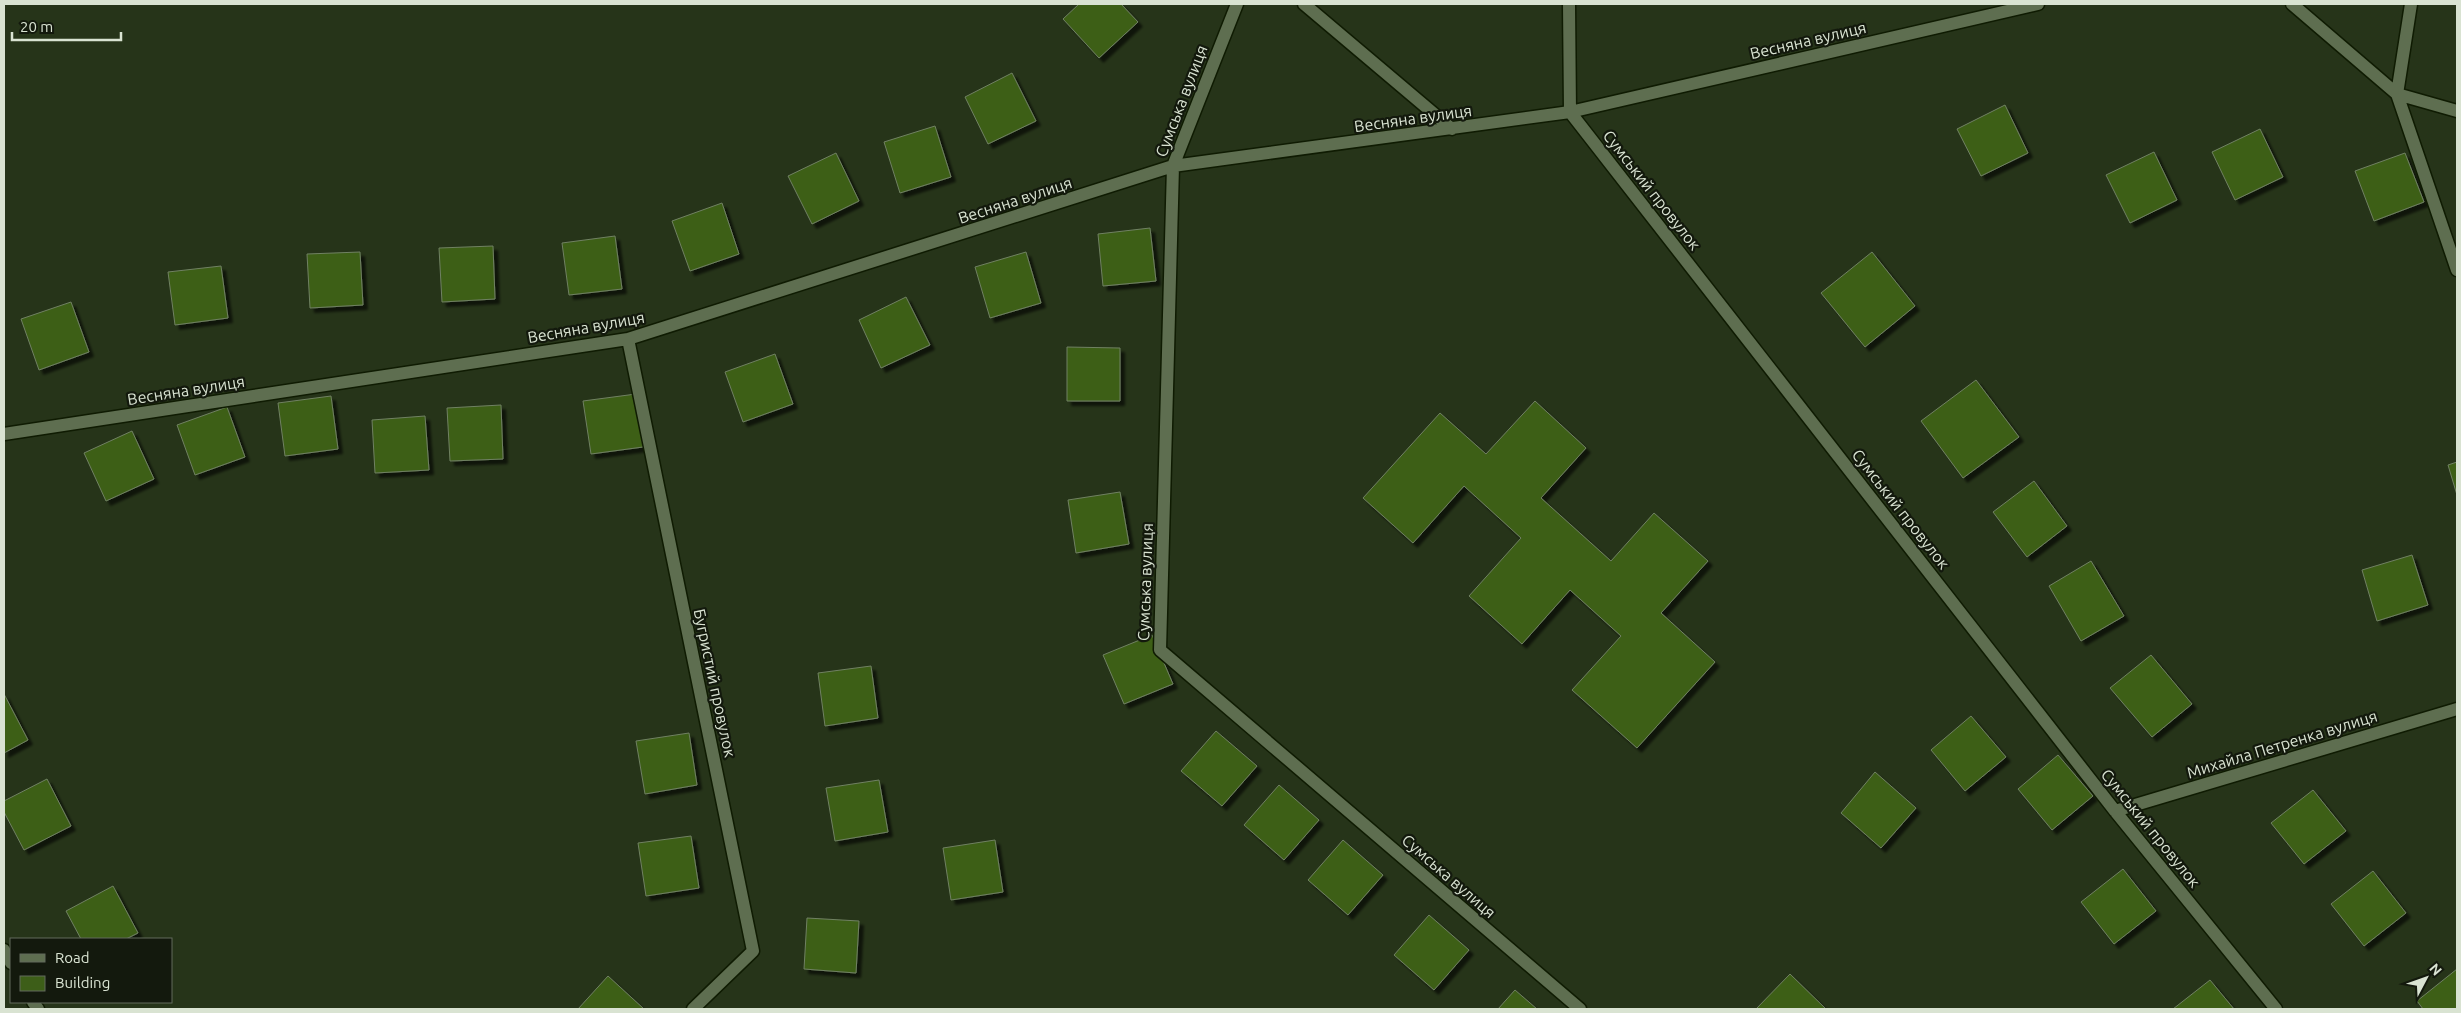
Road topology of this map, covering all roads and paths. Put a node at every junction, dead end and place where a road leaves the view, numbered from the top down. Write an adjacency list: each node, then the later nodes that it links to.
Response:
1 (1237, 4): 11 (street, Сумська вулиця)
2 (1304, 4): 10 (street)
3 (1569, 4): 9 (street)
4 (2038, 4): 9 (street, Весняна вулиця)
5 (2292, 4): 7 (street)
6 (2411, 4): 7 (street)
7 (2397, 94): 8 (street); 12 (street)
8 (2457, 111)
9 (1570, 112): 10 (street, Весняна вулиця); 16 (street, Сумський провулок)
10 (1452, 129): 11 (street, Весняна вулиця)
11 (1173, 166): 13 (street, Весняна вулиця); 20 (street, Сумська вулиця)
12 (2457, 270)
13 (628, 339): 14 (street, Весняна вулиця); 19 (street, Бугристий провулок)
14 (4, 434)
15 (2457, 709): 16 (street, Михайла Петренка вулиця)
16 (2115, 810): 21 (street, Сумський провулок)
17 (4, 950): 18 (street)
18 (10, 961)
19 (693, 1009)
20 (1580, 1009)
21 (2276, 1009)

